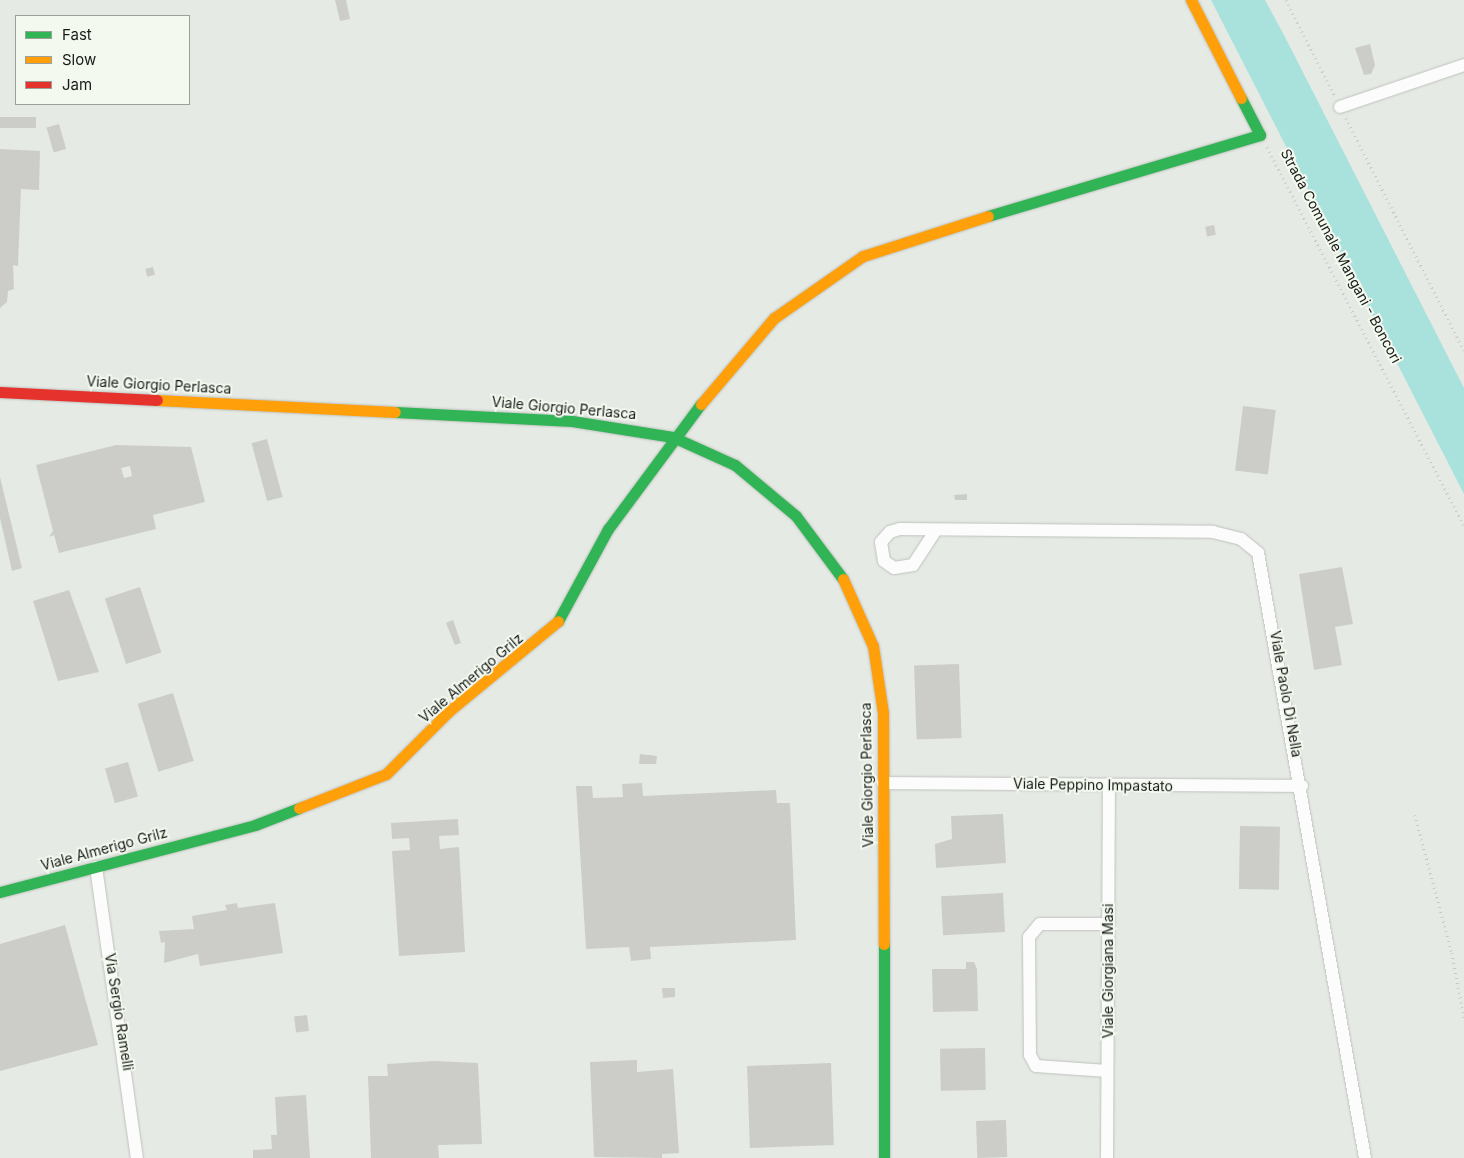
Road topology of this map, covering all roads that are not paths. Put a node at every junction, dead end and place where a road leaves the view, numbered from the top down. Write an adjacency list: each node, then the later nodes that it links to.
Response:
1 (1191, 0): 5 (street, Viale Almerigo Grilz)
2 (1464, 65): 3 (street)
3 (1340, 107)
4 (0, 392): 5 (street, Viale Giorgio Perlasca)
5 (673, 437): 7 (street, Viale Giorgio Perlasca); 10 (street, Viale Almerigo Grilz)
6 (936, 530): 9 (street, Viale Paolo Di Nella)
7 (883, 782): 8 (street, Viale Peppino Impastato); 15 (street, Viale Giorgio Perlasca)
8 (1109, 785): 9 (street, Viale Peppino Impastato); 12 (street, Viale Giorgiana Masi)
9 (1302, 786): 17 (street, Viale Paolo Di Nella)
10 (96, 867): 11 (street, Viale Almerigo Grilz); 14 (street, Via Sergio Ramelli)
11 (0, 892)
12 (1108, 924): 13 (street, Viale Giorgiana Masi); 13 (street)
13 (1108, 1071): 16 (street, Viale Giorgiana Masi)
14 (137, 1158)
15 (884, 1158)
16 (1107, 1158)
17 (1366, 1158)

